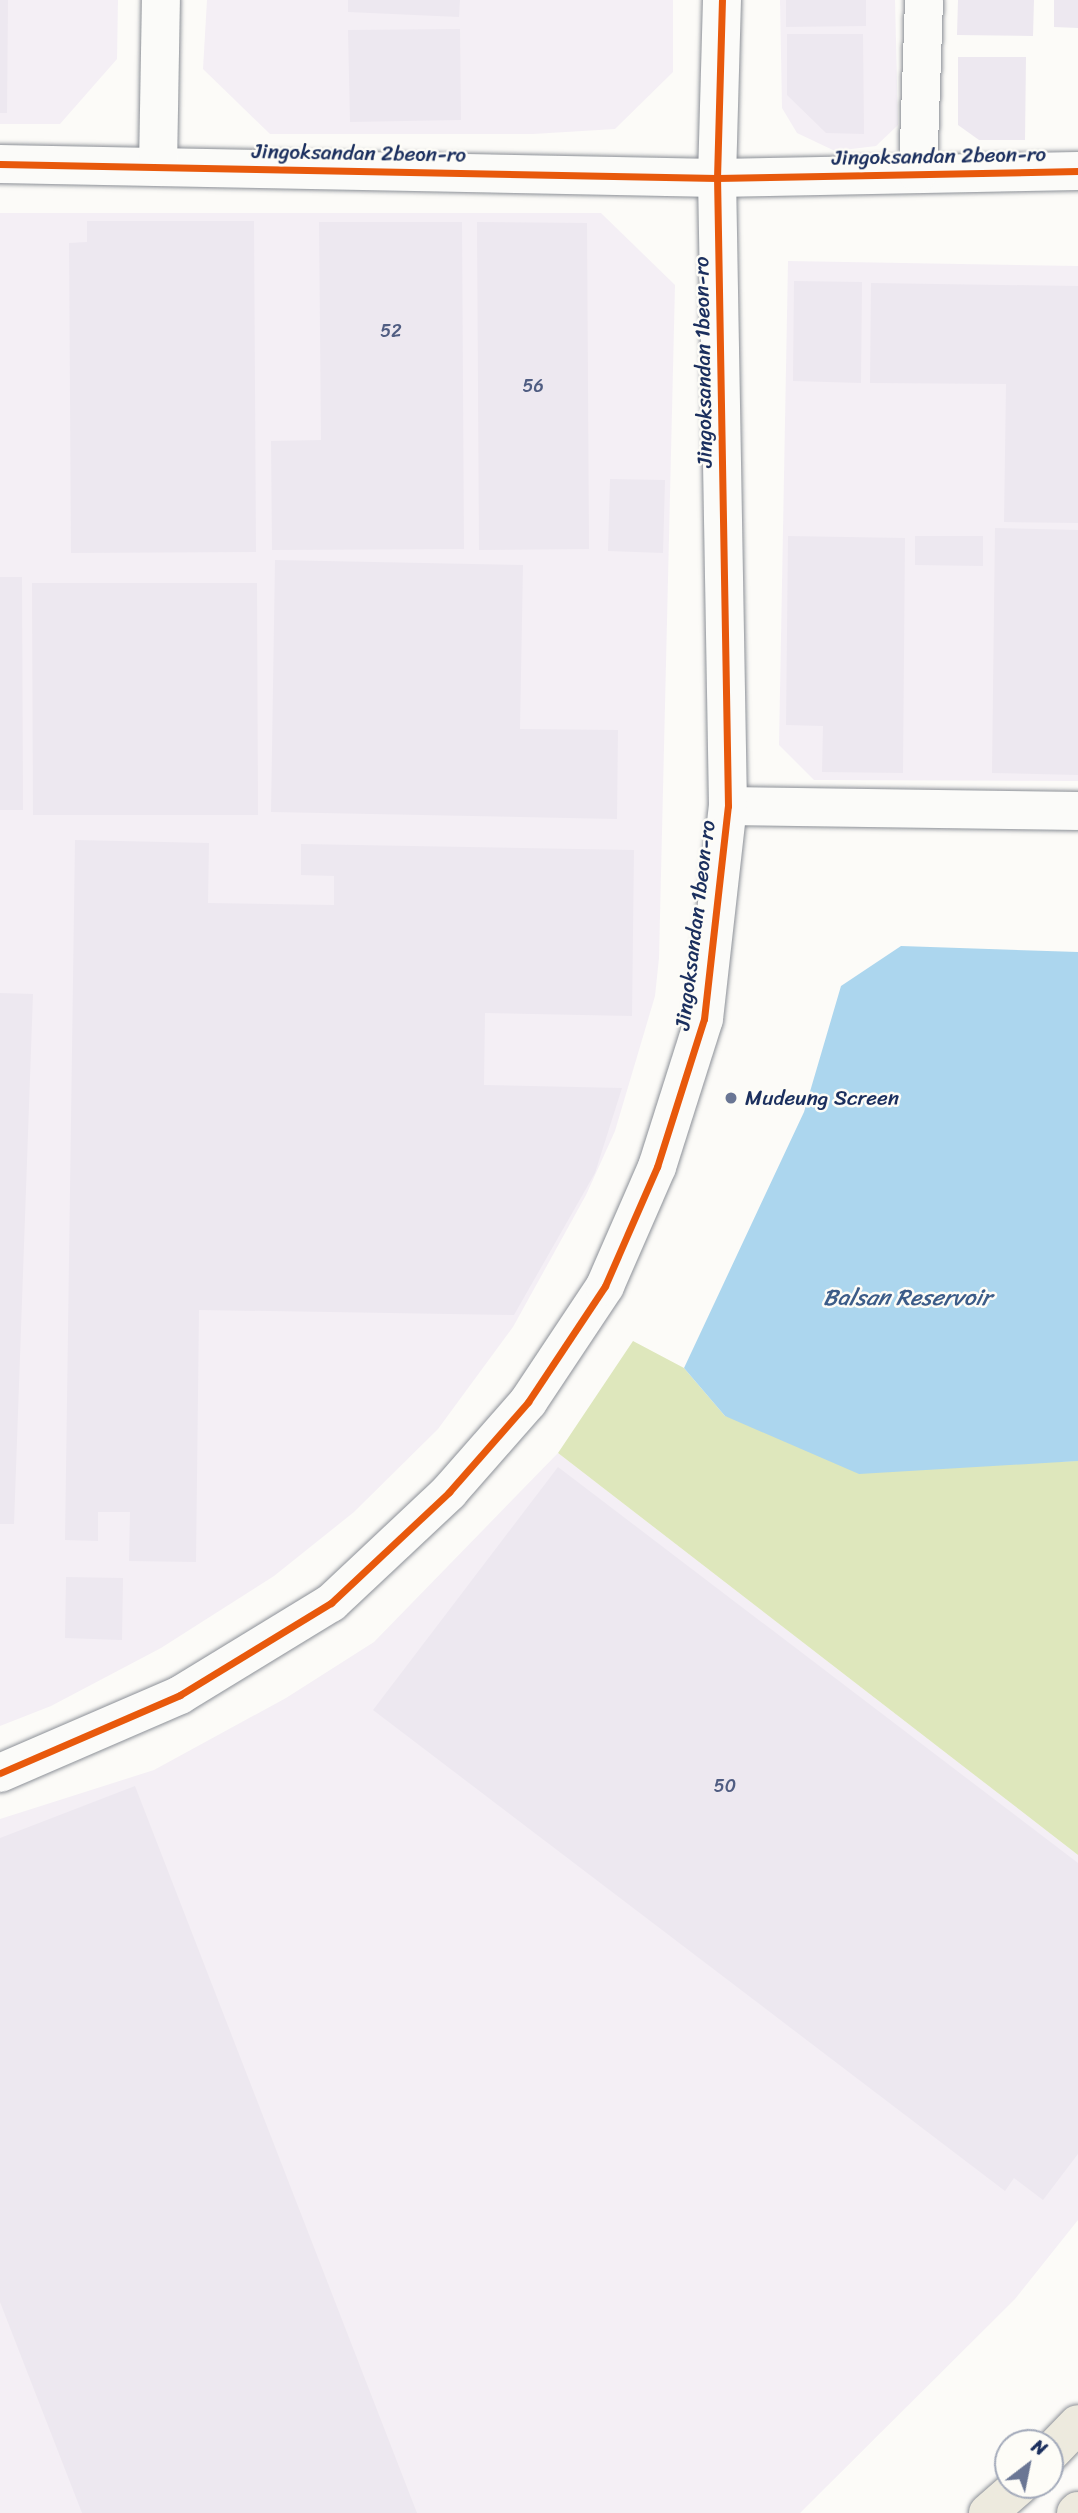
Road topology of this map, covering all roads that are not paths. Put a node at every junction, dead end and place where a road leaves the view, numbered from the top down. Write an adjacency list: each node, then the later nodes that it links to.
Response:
1 (161, 0): 5 (street)
2 (722, 0): 8 (street)
3 (924, 0): 7 (street, Jingoksandan 2beon-ro)
4 (0, 164): 5 (street, Jingoksandan 2beon-ro)
5 (158, 167): 8 (street, Jingoksandan 2beon-ro)
6 (1078, 171): 7 (street, Jingoksandan 2beon-ro)
7 (918, 173): 8 (street, Jingoksandan 2beon-ro)
8 (717, 178): 9 (street, Jingoksandan 1beon-ro)
9 (728, 806): 10 (street, Jingoksandan 1beon-ro); 11 (street, Jingoksandan 1beon-ro)
10 (1078, 811)
11 (0, 1773)
12 (1078, 2424): 13 (highway)
13 (1064, 2438)
14 (1004, 2499): 15 (highway)
15 (988, 2513)

